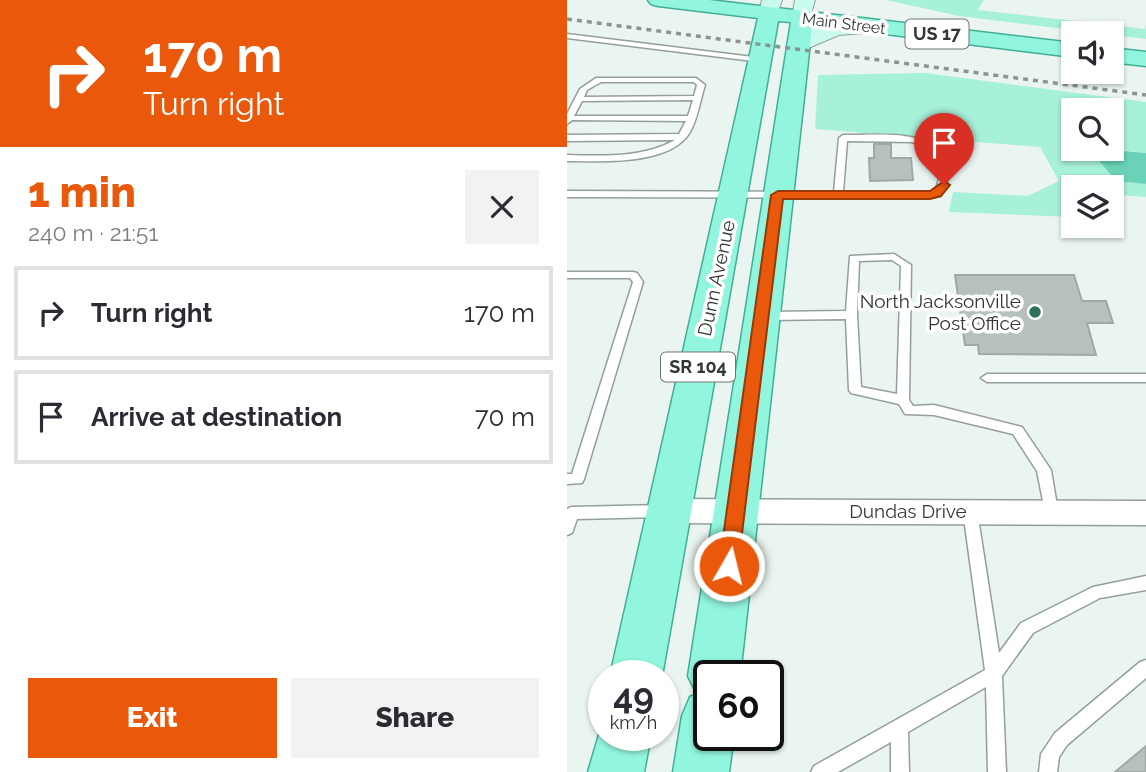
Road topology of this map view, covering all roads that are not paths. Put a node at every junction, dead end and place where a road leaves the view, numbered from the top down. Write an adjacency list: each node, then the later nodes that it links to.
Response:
1 (658, 0): 3 (main road, Main Street / US 17)
2 (731, 0): 3 (main road, Main Street / US 17)
3 (771, 6): 4 (main road, Main Street / US 17); 12 (main road, Dunn Avenue / SR 104)
4 (802, 18): 6 (main road, Main Street / US 17); 8 (main road, Main Street / US 17); 24 (main road, SR 104)
5 (567, 36): 12 (lane)
6 (1061, 39)
7 (1124, 46): 9 (main road)
8 (1061, 49)
9 (1146, 49)
10 (1124, 56): 11 (main road)
11 (1146, 59)
12 (761, 60): 22 (main road, Dunn Avenue / SR 104)
13 (697, 98): 14 (lane); 14 (lane); 15 (lane)
14 (579, 99): 16 (lane)
15 (691, 118): 16 (lane); 17 (lane)
16 (568, 120)
17 (682, 137): 18 (lane); 20 (lane)
18 (567, 138)
19 (843, 138): 23 (lane); 25 (lane)
20 (567, 158)
21 (567, 194): 22 (lane)
22 (733, 194): 24 (lane); 33 (main road, Dunn Avenue / SR 104)
23 (937, 194): 25 (lane)
24 (778, 195): 25 (lane); 28 (main road, SR 104)
25 (838, 195)
26 (567, 275): 32 (lane)
27 (851, 315): 28 (lane); 31 (lane); 31 (lane)
28 (762, 316): 34 (main road, SR 104)
29 (987, 378): 30 (lane)
30 (1146, 378)
31 (903, 400): 36 (lane)
32 (567, 479)
33 (669, 510): 34 (street, Dundas Drive); 38 (lane); 40 (main road, Dunn Avenue / SR 104)
34 (736, 511): 35 (street, Dundas Drive); 41 (main road, SR 104)
35 (970, 511): 36 (street, Dundas Drive); 43 (lane)
36 (1051, 512): 37 (street, Dundas Drive)
37 (1146, 513)
38 (567, 529)
39 (1146, 583): 43 (lane)
40 (639, 660)
41 (716, 660)
42 (1146, 668): 52 (lane)
43 (994, 674): 44 (lane); 51 (lane)
44 (899, 727): 49 (lane); 50 (lane)
45 (621, 751): 47 (main road)
46 (704, 751): 48 (main road)
47 (616, 772)
48 (701, 772)
49 (820, 772)
50 (900, 772)
51 (997, 772)
52 (1048, 772)

